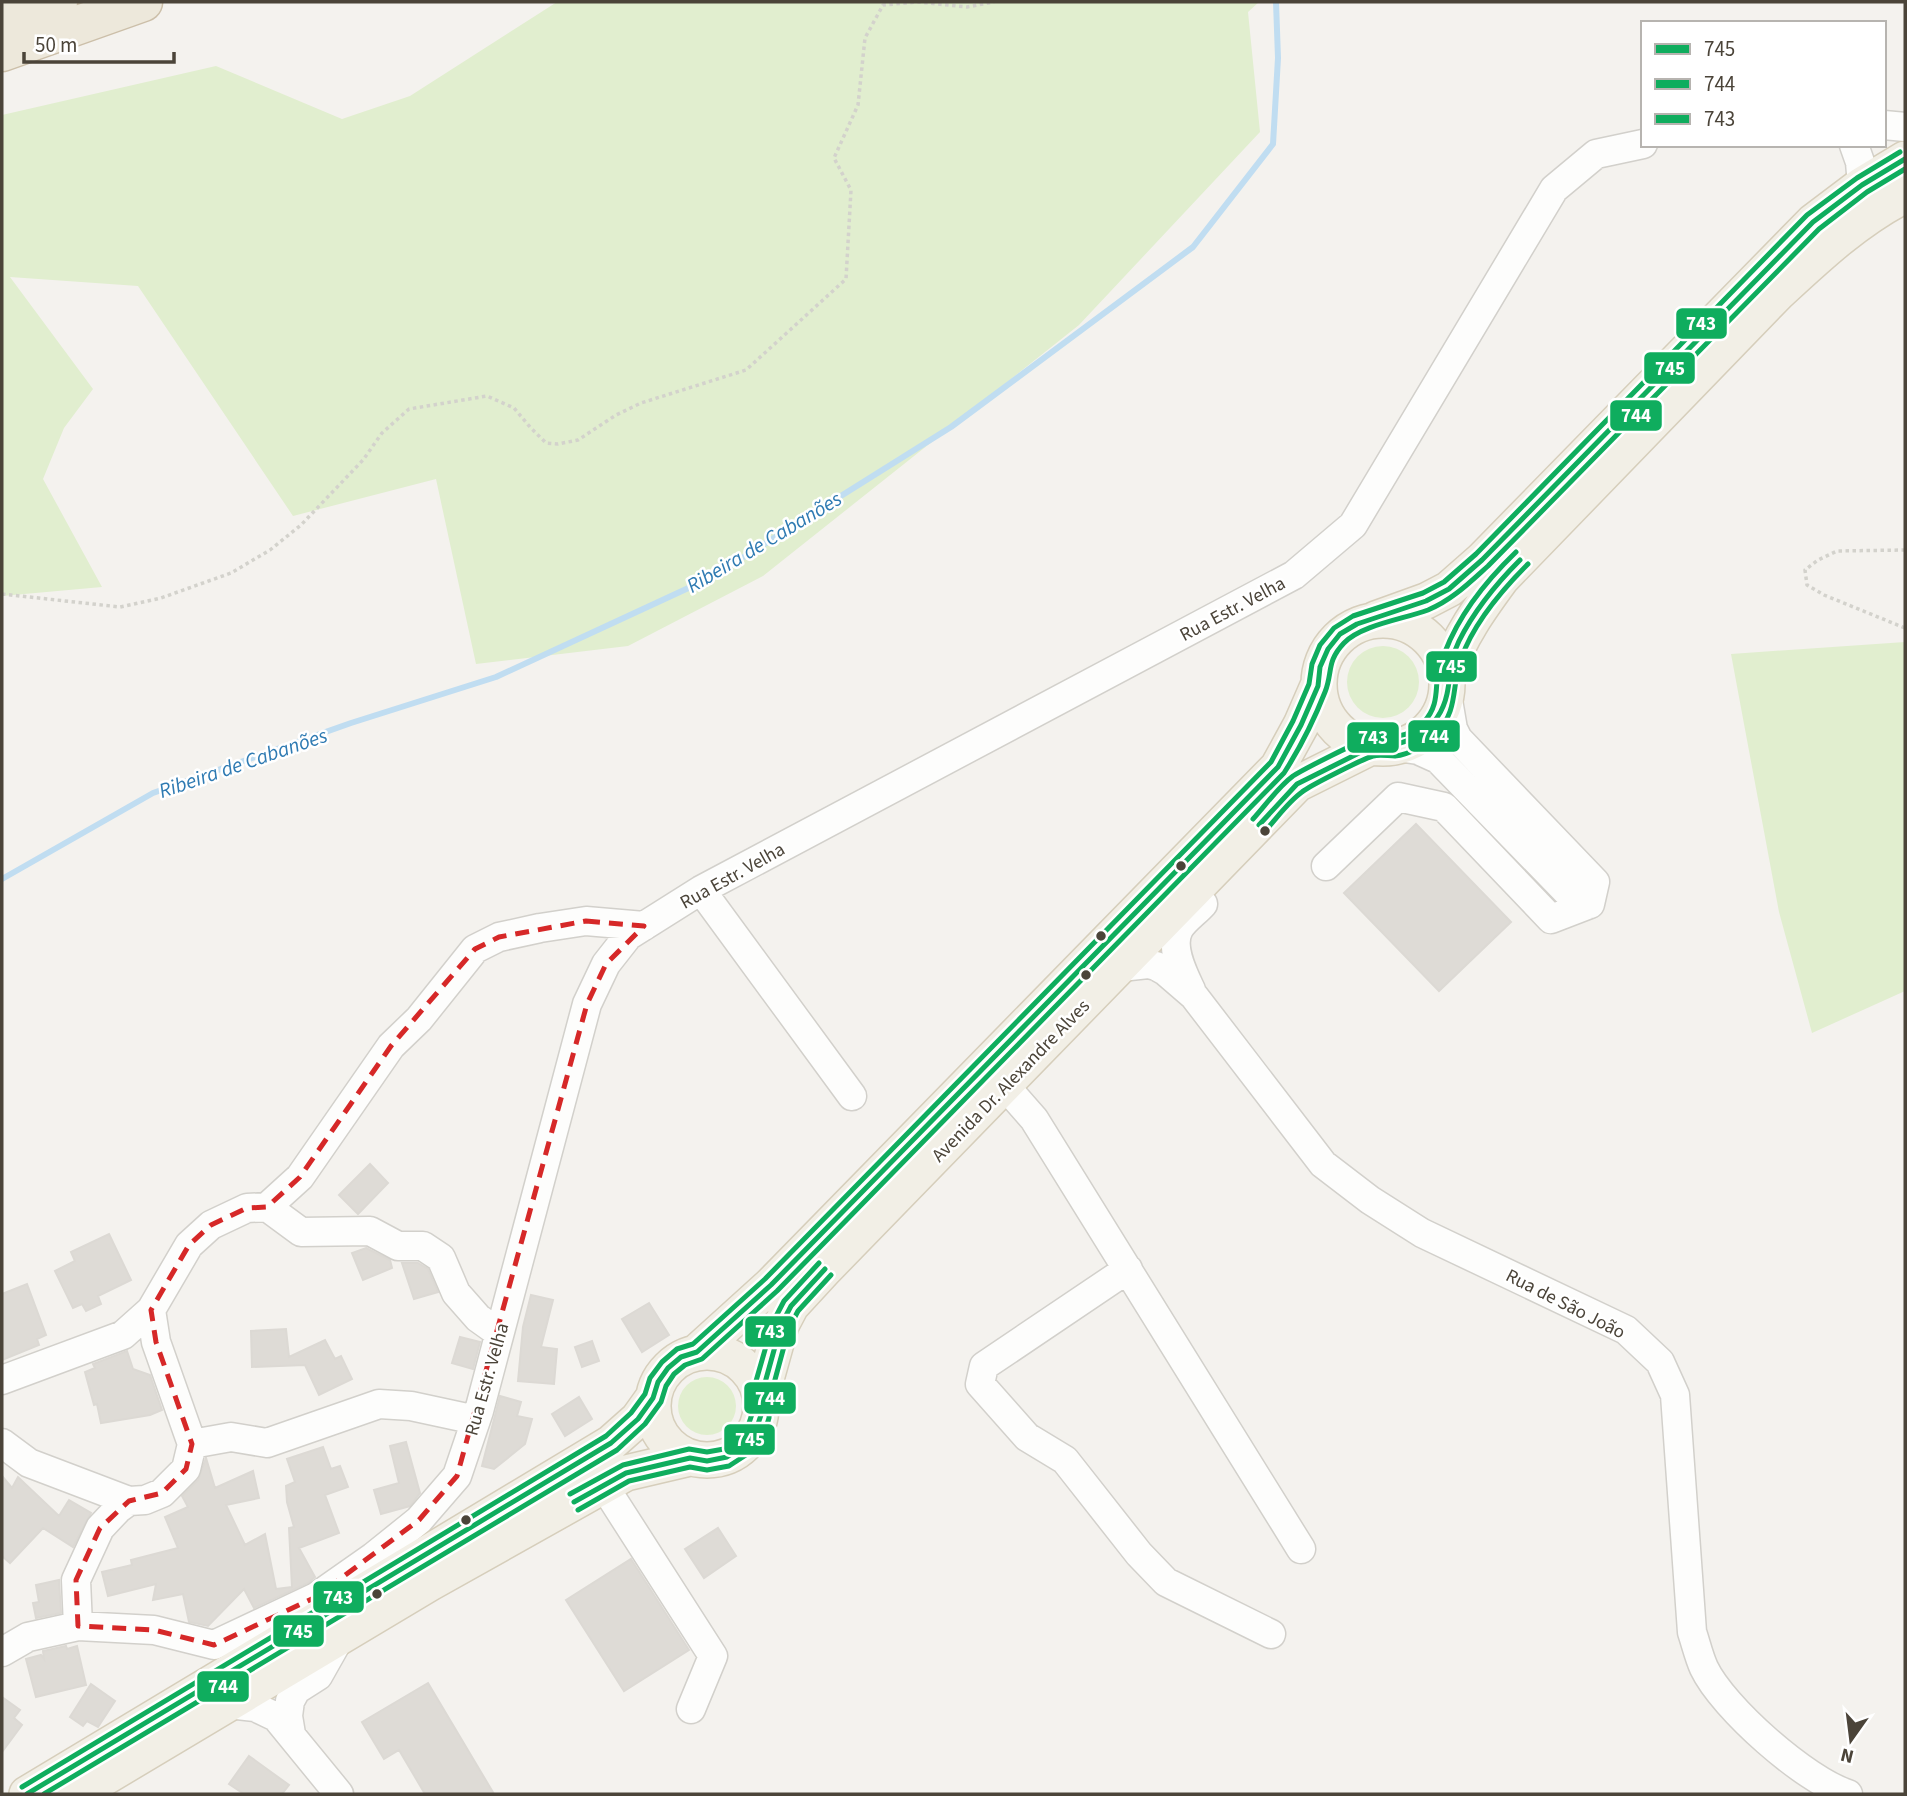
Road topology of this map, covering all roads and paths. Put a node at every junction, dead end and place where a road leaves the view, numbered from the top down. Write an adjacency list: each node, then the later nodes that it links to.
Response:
1 (58, 2): 4 (highway)
2 (143, 2): 5 (highway)
3 (994, 2): 14 (path)
4 (2, 22)
5 (2, 52)
6 (1886, 125): 7 (street)
7 (1905, 127)
8 (1641, 144): 24 (street, Rua Estr. Velha)
9 (1855, 147): 11 (street)
10 (1905, 159): 11 (main road)
11 (1862, 185): 15 (main road)
12 (1905, 195): 17 (main road)
13 (1905, 550): 16 (path)
14 (2, 594)
15 (1376, 619): 17 (main road); 18 (main road)
16 (1905, 628)
17 (1447, 684): 19 (main road); 20 (street)
18 (1318, 686): 19 (main road); 34 (main road, Avenida Dr. Alexandre Alves)
19 (1384, 747): 20 (street); 23 (main road, Avenida Dr. Alexandre Alves)
20 (1525, 829): 21 (street); 21 (street)
21 (1493, 859): 22 (street)
22 (1326, 866)
23 (1209, 877): 26 (main road, Avenida Dr. Alexandre Alves); 27 (street)
24 (701, 890): 25 (street, Rua Estr. Velha); 29 (street)
25 (644, 926): 30 (street); 33 (street, Rua Estr. Velha)
26 (1121, 967): 27 (street); 28 (main road, Avenida Dr. Alexandre Alves)
27 (1194, 996): 58 (street, Rua de São João)
28 (1005, 1086): 31 (street); 36 (main road, Avenida Dr. Alexandre Alves)
29 (852, 1096)
30 (267, 1207): 32 (street); 33 (street)
31 (1128, 1269): 44 (street); 46 (street)
32 (151, 1310): 35 (street); 40 (street)
33 (499, 1333): 38 (street, Rua Estr. Velha)
34 (697, 1352): 36 (main road); 37 (main road)
35 (2, 1380)
36 (761, 1397): 41 (main road)
37 (653, 1398): 41 (main road); 50 (main road)
38 (476, 1420): 40 (street); 48 (street, Rua Estr. Velha)
39 (2, 1443): 43 (street)
40 (192, 1444): 43 (street)
41 (690, 1458): 42 (main road)
42 (604, 1486): 47 (main road); 52 (street)
43 (129, 1501): 45 (street)
44 (1301, 1549)
45 (78, 1626): 48 (street); 49 (street)
46 (1271, 1634)
47 (340, 1637): 51 (main road); 53 (street)
48 (214, 1645): 50 (street); 51 (street)
49 (2, 1652)
50 (254, 1657): 51 (main road)
51 (215, 1696): 53 (street); 54 (main road); 55 (main road)
52 (691, 1709)
53 (291, 1734): 57 (street)
54 (106, 1783): 56 (main road)
55 (27, 1794)
56 (77, 1794)
57 (339, 1794)
58 (1848, 1794)

